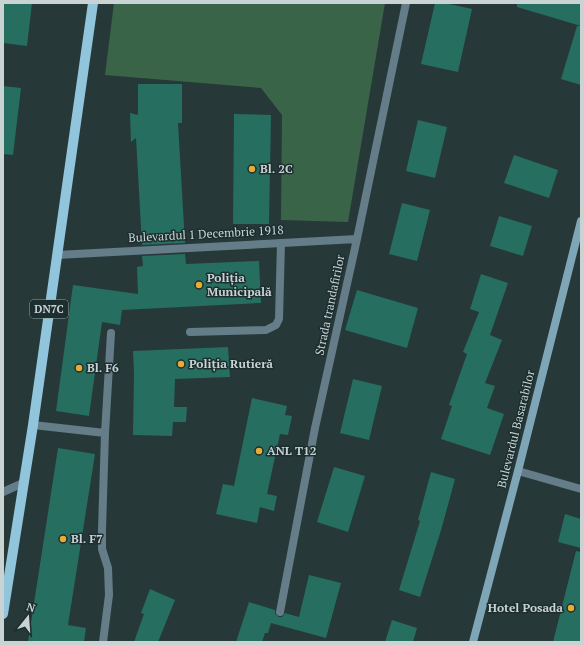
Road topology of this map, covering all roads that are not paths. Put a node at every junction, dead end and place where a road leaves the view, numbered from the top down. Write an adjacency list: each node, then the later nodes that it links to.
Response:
1 (93, 3): 6 (main road, DN7C)
2 (406, 3): 4 (street, Strada trandafirilor)
3 (581, 221): 11 (main road, Bulevardul Basarabilor)
4 (356, 239): 5 (street, Bulevardul 1 Decembrie 1918); 15 (street, Strada trandafirilor)
5 (281, 243): 6 (street, Bulevardul 1 Decembrie 1918); 7 (street)
6 (57, 255): 9 (main road, DN7C)
7 (190, 332)
8 (111, 333): 10 (street)
9 (32, 425): 10 (street); 12 (main road, DN7C)
10 (105, 433): 17 (street)
11 (518, 471): 13 (street); 18 (main road, Bulevardul Basarabilor)
12 (23, 483): 14 (street); 16 (main road, DN7C)
13 (581, 488)
14 (3, 492)
15 (280, 612)
16 (3, 614)
17 (103, 642)
18 (472, 642)

